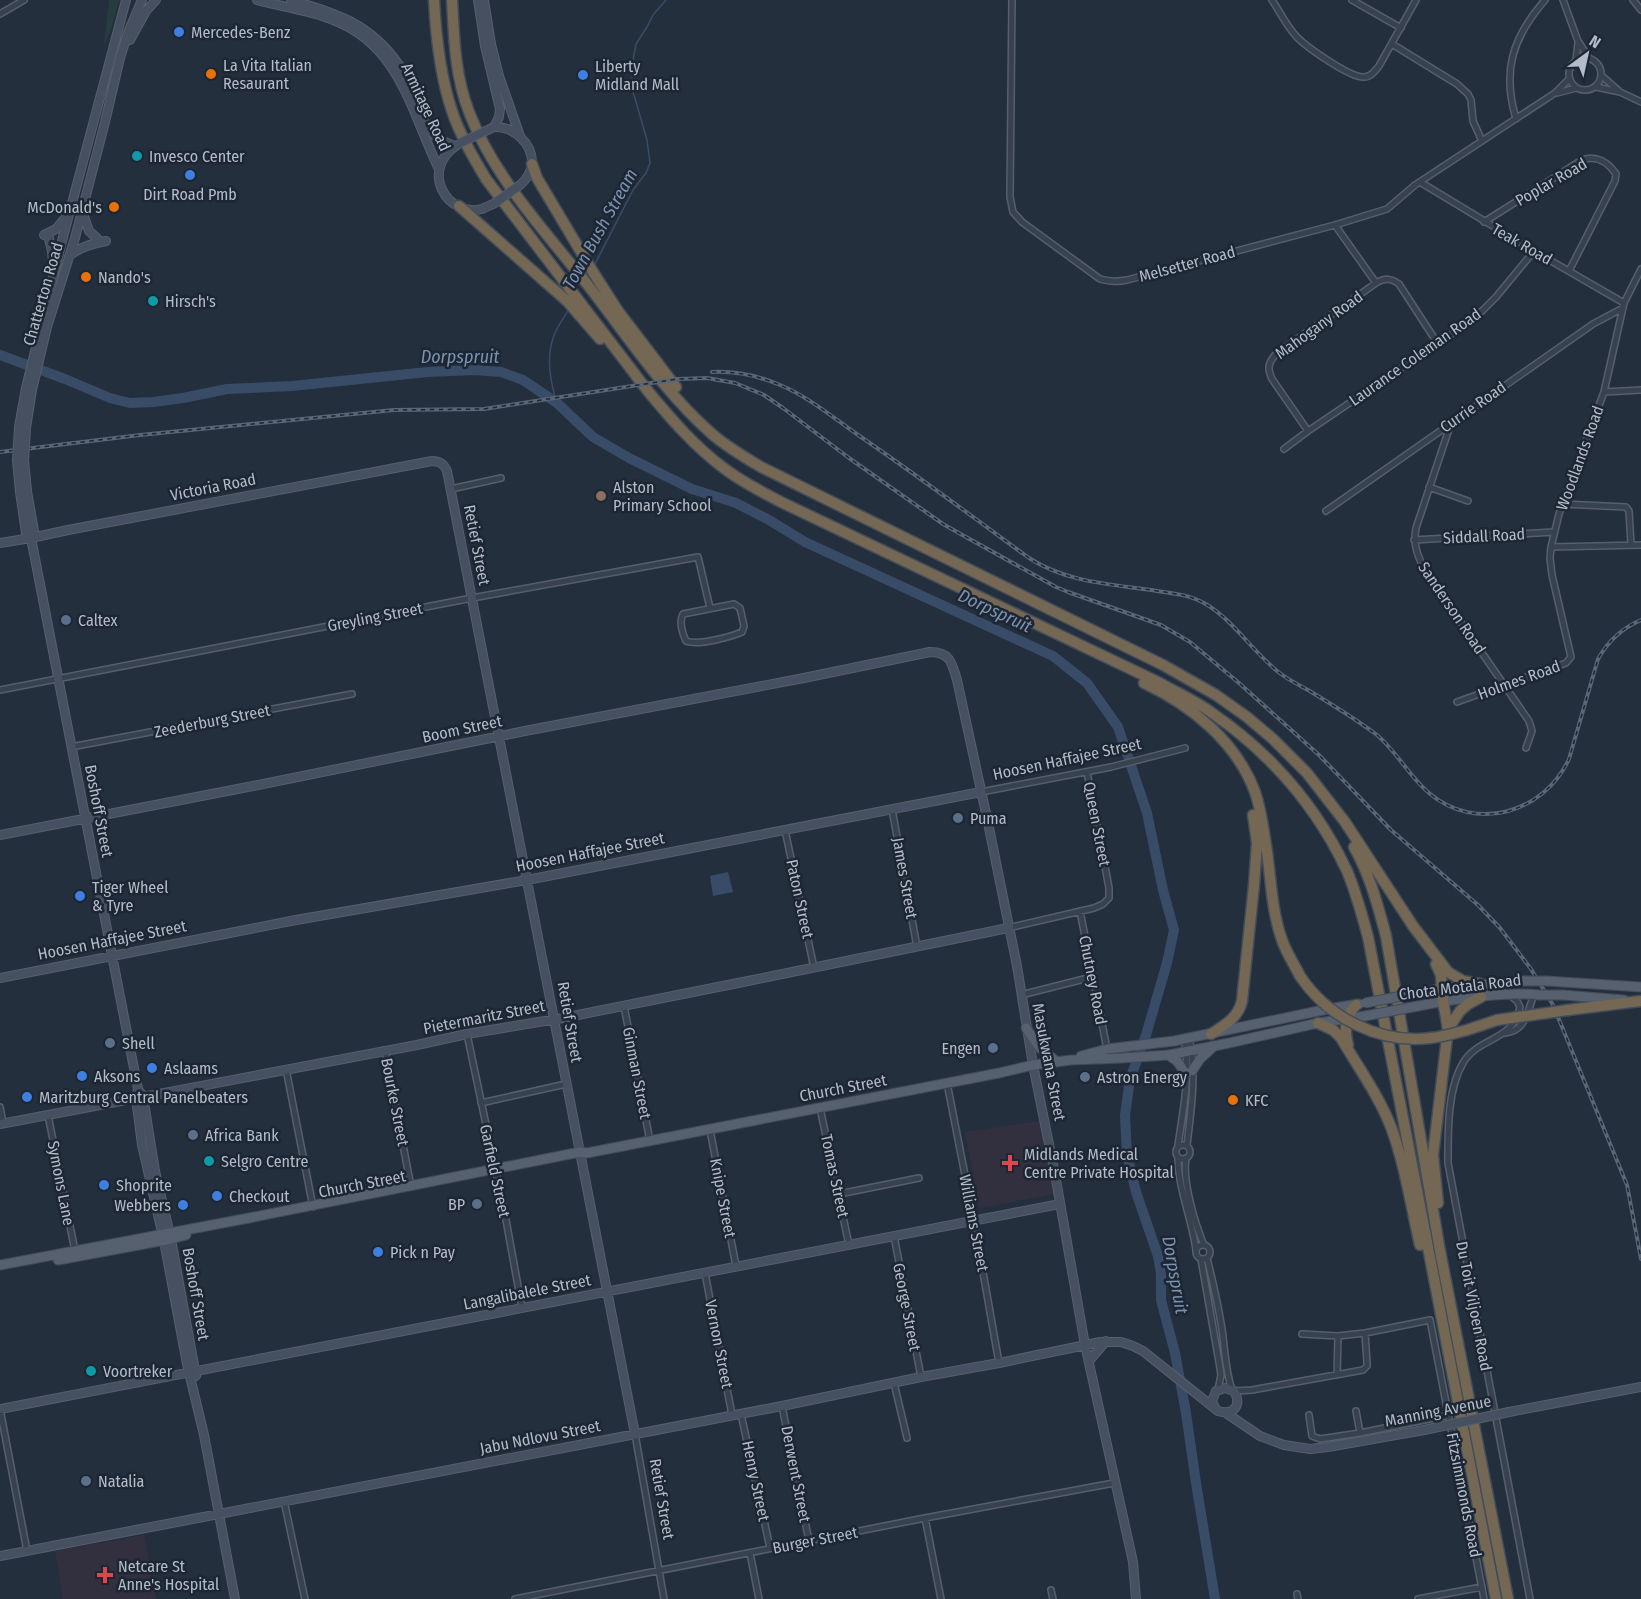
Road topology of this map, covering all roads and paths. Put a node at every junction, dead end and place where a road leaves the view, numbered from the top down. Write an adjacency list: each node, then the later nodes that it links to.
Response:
1 (24, 0): 19 (street)
2 (126, 0): 43 (street, Chatterton Road)
3 (142, 0): 23 (street, Chatterton Road)
4 (156, 0): 23 (street)
5 (257, 0): 39 (street, Armitage Road)
6 (291, 0): 37 (street, Armitage Road)
7 (434, 0): 53 (highway)
8 (452, 0): 50 (highway)
9 (478, 0): 34 (street)
10 (484, 0): 35 (street)
11 (1012, 0): 45 (street, Melsetter Road)
12 (1272, 0): 22 (street)
13 (1352, 0): 20 (street)
14 (1416, 0): 20 (street)
15 (1545, 0): 33 (street)
16 (1563, 0): 21 (street)
17 (1633, 0): 18 (street)
18 (1641, 10)
19 (0, 14)
20 (1401, 28): 22 (street)
21 (1578, 41): 24 (street); 25 (street)
22 (1392, 44): 36 (street)
23 (120, 58): 42 (street, Chatterton Road)
24 (1589, 58): 25 (street); 26 (street)
25 (1576, 60): 27 (street)
26 (1602, 76): 28 (street); 30 (street)
27 (1569, 79): 29 (street); 31 (street, Melsetter Road)
28 (1596, 87): 29 (street); 30 (street)
29 (1576, 88): 31 (street, Melsetter Road)
30 (1620, 92): 32 (street)
31 (1555, 93): 33 (street, Melsetter Road)
32 (1641, 102)
33 (1516, 119): 36 (street, Melsetter Road)
34 (494, 127): 35 (street); 37 (street, bridge)
35 (520, 136): 38 (street)
36 (1482, 141): 40 (street, Melsetter Road)
37 (457, 145): 39 (street)
38 (532, 164): 41 (street, bridge); 50 (highway)
39 (439, 169): 41 (street)
40 (1420, 182): 44 (street, Teak Road); 45 (street, Melsetter Road)
41 (459, 206): 53 (highway)
42 (82, 210): 47 (street, Chatterton Road); 47 (street)
43 (70, 211): 51 (street, Chatterton Road); 51 (street)
44 (1484, 222): 46 (street, Teak Road); 49 (street, Poplar Road)
45 (1335, 225): 52 (street)
46 (1534, 251): 49 (street, Teak Road); 55 (street, Laurance Coleman Road)
47 (69, 256): 56 (street, Chatterton Road)
48 (1641, 269): 54 (street, Woodlands Road)
49 (1569, 271): 54 (street, Teak Road)
50 (588, 275): 88 (highway)
51 (54, 276): 56 (street, Chatterton Road)
52 (1376, 283): 55 (street); 60 (street, Mahogany Road)
53 (573, 300): 76 (highway)
54 (1624, 306): 58 (street, Woodlands Road); 59 (street, Currie Road)
55 (1438, 344): 60 (street, Laurance Coleman Road)
56 (38, 352): 70 (street, Chatterton Road, bridge)
57 (1641, 390): 58 (street)
58 (1604, 392): 67 (street, Woodlands Road)
59 (1451, 423): 64 (street); 68 (street, Currie Road)
60 (1308, 431): 61 (street, Laurance Coleman Road)
61 (1284, 449)
62 (432, 461): 65 (street, Retief Street); 70 (street, Victoria Road)
63 (501, 478): 65 (street)
64 (1429, 487): 66 (street); 71 (street)
65 (451, 489): 77 (street, Retief Street)
66 (1468, 501)
67 (1563, 504): 69 (street, Woodlands Road); 73 (street)
68 (1326, 511)
69 (1554, 532): 71 (street, Siddall Road); 75 (street, Woodlands Road)
70 (30, 534): 72 (street, Victoria Road); 81 (street, Boshoff Street)
71 (1414, 540): 82 (street, Sanderson Road)
72 (0, 543)
73 (1631, 545): 74 (street); 75 (street)
74 (1641, 545)
75 (1551, 547): 79 (street, Woodlands Road)
76 (968, 591): 86 (highway); 173 (highway)
77 (472, 598): 78 (street, Greyling Street); 81 (street, Greyling Street); 87 (street, Retief Street)
78 (710, 608): 78 (street)
79 (1570, 650): 82 (street, Holmes Road)
80 (930, 652): 87 (street, Boom Street); 93 (street, Masukwana Street)
81 (58, 678): 83 (street, Greyling Street); 89 (street, Boshoff Street)
82 (1504, 685): 85 (street, Holmes Road); 91 (street, Sanderson Road)
83 (0, 690)
84 (352, 694): 89 (street, Zeederburg Street)
85 (1458, 702)
86 (1180, 704): 115 (highway, bridge); 126 (highway)
87 (499, 736): 95 (street, Boom Street); 98 (street, Retief Street)
88 (1273, 739): 101 (highway); 167 (highway)
89 (71, 747): 95 (street, Boshoff Street)
90 (1185, 748): 92 (street, Hoosen Haffajee Street)
91 (1526, 748)
92 (1087, 772): 93 (street, Hoosen Haffajee Street); 99 (street, Queen Street)
93 (981, 792): 94 (street, Hoosen Haffajee Street); 100 (street, Masukwana Street)
94 (892, 809): 96 (street, Hoosen Haffajee Street); 102 (street, James Street)
95 (86, 818): 97 (street, Boom Street); 103 (street, Boshoff Street)
96 (785, 830): 98 (street, Hoosen Haffajee Street); 104 (street, Paton Street)
97 (0, 835)
98 (527, 880): 103 (street, Hoosen Haffajee Street); 119 (street, Retief Street)
99 (1080, 912): 100 (street); 105 (street, Chutney Road)
100 (1008, 928): 102 (street, Pietermaritz Street); 111 (street, Masukwana Street)
101 (1421, 938): 107 (highway); 109 (highway)
102 (917, 947): 104 (street, Pietermaritz Street)
103 (112, 956): 106 (street, Hoosen Haffajee Street); 141 (street, Boshoff Street)
104 (814, 968): 117 (street, Pietermaritz Street)
105 (1092, 977): 111 (street); 129 (street, Chutney Road)
106 (0, 978)
107 (1480, 984): 108 (main road, Chota Motala Road, bridge); 109 (main road, Chota Motala Road)
108 (1641, 987)
109 (1442, 988): 114 (highway); 116 (main road, Chota Motala Road, bridge)
110 (1537, 994): 112 (main road, Chota Motala Road); 115 (main road, Chota Motala Road, bridge); 124 (street, Du Toit Viljoen Road)
111 (1022, 995): 122 (street, Masukwana Street)
112 (1509, 995): 113 (main road, Chota Motala Road); 124 (street, Du Toit Viljoen Road)
113 (1481, 997): 114 (main road, Chota Motala Road); 123 (highway)
114 (1443, 1001): 120 (main road, Chota Motala Road, bridge); 123 (highway)
115 (1641, 1001)
116 (1360, 1004): 118 (main road, Chota Motala Road); 120 (highway)
117 (624, 1006): 119 (street, Pietermaritz Street); 148 (street, Ginman Street)
118 (1328, 1009): 126 (main road, Church Street)
119 (554, 1019): 125 (street, Pietermaritz Street); 140 (street, Retief Street)
120 (1346, 1019): 121 (main road, Chota Motala Road); 133 (highway)
121 (1318, 1023): 128 (main road, Church Street); 133 (highway)
122 (1026, 1028): 135 (main road); 136 (street, Masukwana Street)
123 (1448, 1029): 167 (highway)
124 (1504, 1033): 230 (street, Du Toit Viljoen Road)
125 (467, 1034): 130 (street, Pietermaritz Street); 142 (street, Garfield Street)
126 (1211, 1034): 127 (main road, Church Street)
127 (1186, 1039): 129 (main road, Church Street); 131 (street)
128 (1215, 1046): 131 (main road, Church Street); 138 (main road)
129 (1107, 1049): 134 (main road, Church Street)
130 (385, 1050): 137 (street, Pietermaritz Street); 156 (street, Bourke Street)
131 (1189, 1051): 132 (main road, Church Street); 138 (street)
132 (1168, 1055): 134 (main road, Church Street); 138 (main road)
133 (1353, 1059): 173 (highway)
134 (1071, 1060): 135 (main road, Church Street)
135 (1057, 1062): 136 (main road, Church Street)
136 (1033, 1065): 139 (main road, Church Street); 158 (street, Masukwana Street)
137 (286, 1069): 141 (street, Pietermaritz Street); 159 (street)
138 (1189, 1073): 149 (street); 150 (street)
139 (947, 1083): 144 (main road, Church Street); 160 (street, Williams Street)
140 (566, 1084): 142 (street); 151 (street, Retief Street)
141 (139, 1094): 145 (street, Pietermaritz Street); 162 (street, Boshoff Street)
142 (481, 1103): 154 (street, Garfield Street)
143 (0, 1107): 146 (street)
144 (820, 1108): 147 (main road, Church Street); 157 (street, Tomas Street)
145 (48, 1114): 146 (street, Pietermaritz Street); 166 (street, Symons Lane)
146 (2, 1124)
147 (710, 1130): 148 (main road, Church Street); 170 (street, Knipe Street)
148 (650, 1141): 151 (main road, Church Street)
149 (1178, 1145): 150 (street); 152 (street)
150 (1187, 1145): 153 (street)
151 (582, 1154): 154 (main road, Church Street); 174 (street, Retief Street)
152 (1179, 1158): 153 (street); 165 (street)
153 (1186, 1158): 164 (street)
154 (495, 1171): 156 (main road, Church Street); 175 (street, Garfield Street)
155 (919, 1178): 157 (street)
156 (411, 1188): 159 (main road, Church Street)
157 (839, 1194): 163 (street, Tomas Street)
158 (1060, 1204): 160 (street, Langalibalele Street); 176 (street, Masukwana Street)
159 (313, 1207): 162 (main road, Church Street)
160 (975, 1221): 161 (street, Langalibalele Street); 183 (street, Williams Street)
161 (894, 1236): 163 (street, Langalibalele Street); 186 (street, George Street)
162 (167, 1237): 166 (main road, Church Street); 171 (main road, Church Street); 184 (street, Boshoff Street)
163 (849, 1245): 170 (street, Langalibalele Street)
164 (1204, 1245): 165 (street); 168 (street)
165 (1196, 1250): 168 (street)
166 (75, 1251): 169 (main road, Church Street)
167 (1440, 1251): 229 (highway)
168 (1204, 1259): 190 (street); 191 (street)
169 (0, 1264)
170 (736, 1266): 172 (street, Langalibalele Street)
171 (0, 1271)
172 (705, 1273): 174 (street, Langalibalele Street); 199 (street, Vernon Street)
173 (1434, 1284): 228 (highway)
174 (607, 1292): 175 (street, Langalibalele Street); 204 (street, Retief Street)
175 (522, 1308): 184 (street, Langalibalele Street)
176 (1083, 1330): 180 (street); 181 (street, Masukwana Street)
177 (1365, 1333): 179 (street); 185 (street); 201 (street, Fitzsimmonds Road)
178 (1302, 1334): 179 (street)
179 (1338, 1336): 185 (street)
180 (1103, 1342): 181 (street); 182 (street); 189 (street)
181 (1085, 1345): 182 (street, Masukwana Street); 183 (street, Jabu Ndlovu Street)
182 (1089, 1361): 206 (street, Masukwana Street)
183 (999, 1363): 186 (street, Jabu Ndlovu Street)
184 (192, 1372): 196 (street, Langalibalele Street); 208 (street, Boshoff Street)
185 (1337, 1375): 192 (street)
186 (921, 1377): 187 (street, Jabu Ndlovu Street)
187 (894, 1383): 194 (street, Jabu Ndlovu Street); 205 (street)
188 (1641, 1387): 202 (street, Manning Avenue, bridge)
189 (1192, 1390): 190 (street); 195 (street)
190 (1217, 1390): 191 (street); 195 (street)
191 (1233, 1390): 192 (street); 193 (street)
192 (1252, 1390): 193 (street)
193 (1237, 1403): 198 (street); 202 (street)
194 (782, 1406): 199 (street, Jabu Ndlovu Street); 210 (street, Derwent Street)
195 (1215, 1408): 198 (street)
196 (0, 1409): 212 (street)
197 (1356, 1411): 203 (street)
198 (1226, 1413): 202 (street, Manning Avenue)
199 (736, 1414): 204 (street, Jabu Ndlovu Street); 211 (street, Henry Street)
200 (1309, 1415): 203 (street)
201 (1449, 1415): 203 (street); 216 (street, Fitzsimmonds Road)
202 (1244, 1425)
203 (1360, 1433)
204 (635, 1434): 207 (street, Jabu Ndlovu Street); 215 (street, Retief Street)
205 (907, 1438)
206 (1114, 1483): 209 (street, Burger Street); 225 (street, Masukwana Street)
207 (284, 1501): 208 (street, Jabu Ndlovu Street); 219 (street)
208 (218, 1514): 212 (street, Jabu Ndlovu Street); 218 (street, Boshoff Street)
209 (926, 1518): 210 (street, Burger Street); 223 (street)
210 (809, 1541): 211 (street, Burger Street)
211 (770, 1548): 213 (street, Burger Street)
212 (27, 1551): 214 (street, Jabu Ndlovu Street)
213 (750, 1553): 215 (street, Burger Street); 222 (street)
214 (0, 1556)
215 (659, 1571): 220 (street, Burger Street); 221 (street, Retief Street)
216 (1482, 1587): 226 (street); 227 (street, Fitzsimmonds Road)
217 (1051, 1590): 224 (street)
218 (235, 1599)
219 (305, 1599)
220 (515, 1599)
221 (664, 1599)
222 (759, 1599)
223 (941, 1599)
224 (1053, 1599)
225 (1136, 1599)
226 (1418, 1599)
227 (1484, 1599)
228 (1496, 1599)
229 (1508, 1599)
230 (1530, 1599)

